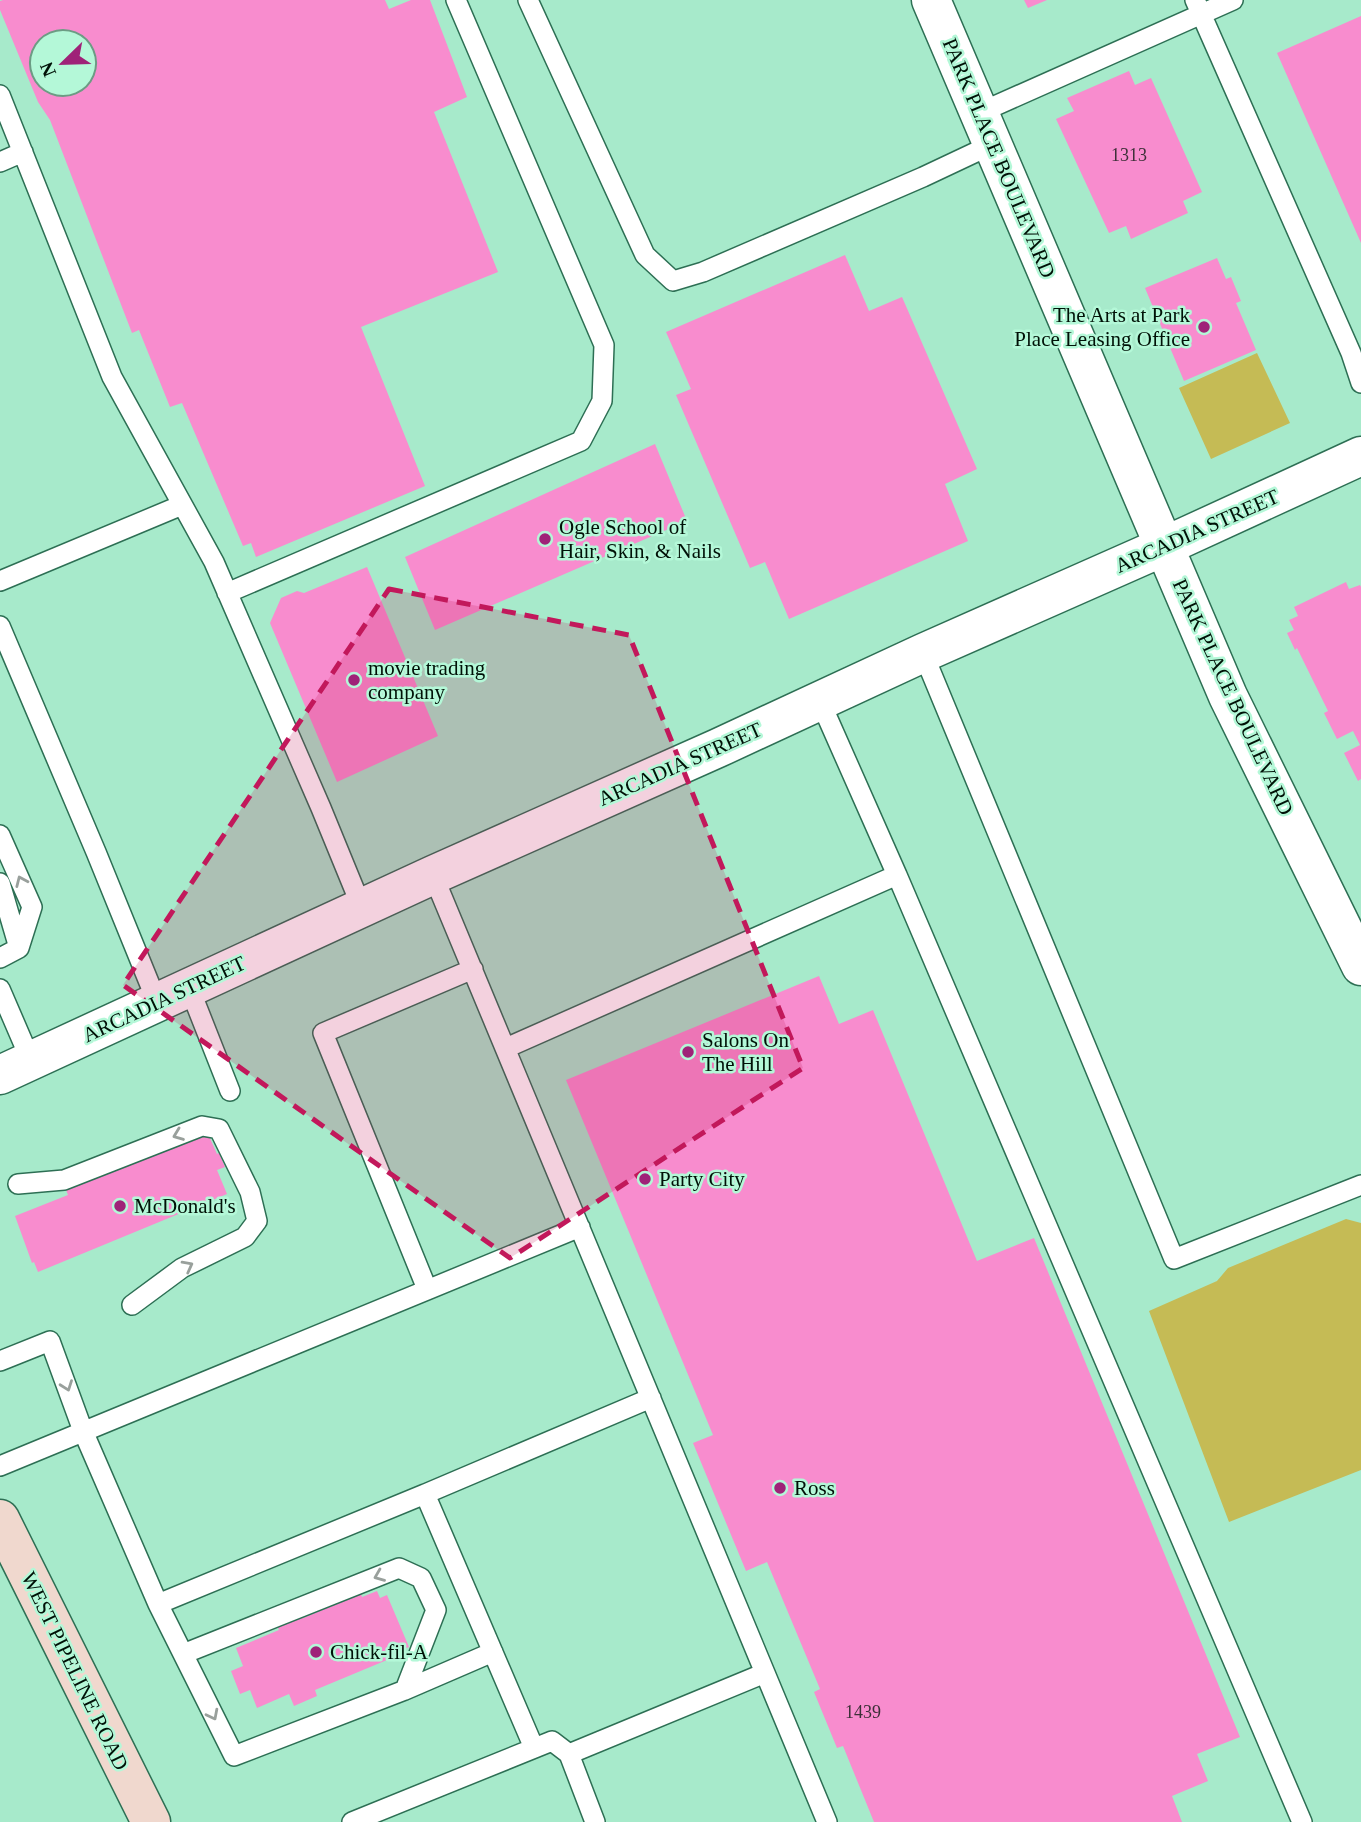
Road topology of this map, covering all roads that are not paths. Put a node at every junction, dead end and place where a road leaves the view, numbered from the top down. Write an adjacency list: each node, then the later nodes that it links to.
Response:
1 (456, 0): 16 (lane)
2 (528, 0): 7 (lane)
3 (931, 0): 7 (street, PARK PLACE BOULEVARD)
4 (1233, 0): 5 (lane)
5 (1198, 7): 7 (lane); 10 (lane)
6 (0, 95): 8 (lane)
7 (986, 128): 14 (street, PARK PLACE BOULEVARD)
8 (23, 152): 9 (lane); 13 (lane)
9 (0, 162)
10 (1356, 351): 11 (lane)
11 (1361, 383)
12 (1361, 456): 14 (street, ARCADIA STREET)
13 (182, 505): 15 (lane); 16 (lane)
14 (1165, 546): 18 (street, ARCADIA STREET); 27 (street, PARK PLACE BOULEVARD)
15 (0, 581)
16 (227, 593): 24 (lane)
17 (0, 626): 30 (lane)
18 (923, 653): 19 (street, ARCADIA STREET); 35 (lane)
19 (820, 701): 21 (street, ARCADIA STREET); 22 (lane)
20 (0, 835): 25 (lane, one-way to 20)
21 (433, 875): 24 (street, ARCADIA STREET); 28 (lane)
22 (897, 875): 31 (lane); 56 (lane)
23 (0, 883): 25 (lane)
24 (362, 908): 30 (street, ARCADIA STREET)
25 (19, 948): 26 (lane)
26 (0, 958)
27 (1361, 966)
28 (472, 969): 31 (lane); 37 (lane)
29 (0, 989): 32 (lane)
30 (173, 994): 32 (street, ARCADIA STREET); 33 (lane)
31 (506, 1048): 36 (lane)
32 (15, 1068)
33 (230, 1091)
34 (18, 1184): 38 (lane, one-way to 34)
35 (1361, 1185)
36 (580, 1227): 37 (lane); 40 (lane)
37 (427, 1289): 41 (lane)
38 (132, 1305)
39 (0, 1361): 41 (lane, one-way to 41)
40 (651, 1398): 43 (lane); 48 (lane)
41 (83, 1431): 42 (lane); 45 (lane)
42 (0, 1466)
43 (425, 1494): 45 (lane); 46 (lane)
44 (0, 1519): 52 (main road, WEST PIPELINE ROAD)
45 (158, 1604): 47 (lane)
46 (493, 1652): 49 (lane); 50 (lane)
47 (183, 1654): 49 (lane, one-way to 49); 49 (lane, one-way to 47)
48 (765, 1673): 51 (lane); 55 (lane)
49 (405, 1690)
50 (534, 1748): 51 (lane); 53 (lane)
51 (569, 1754): 54 (lane)
52 (151, 1822)
53 (352, 1822)
54 (595, 1822)
55 (827, 1822)
56 (1302, 1822)

